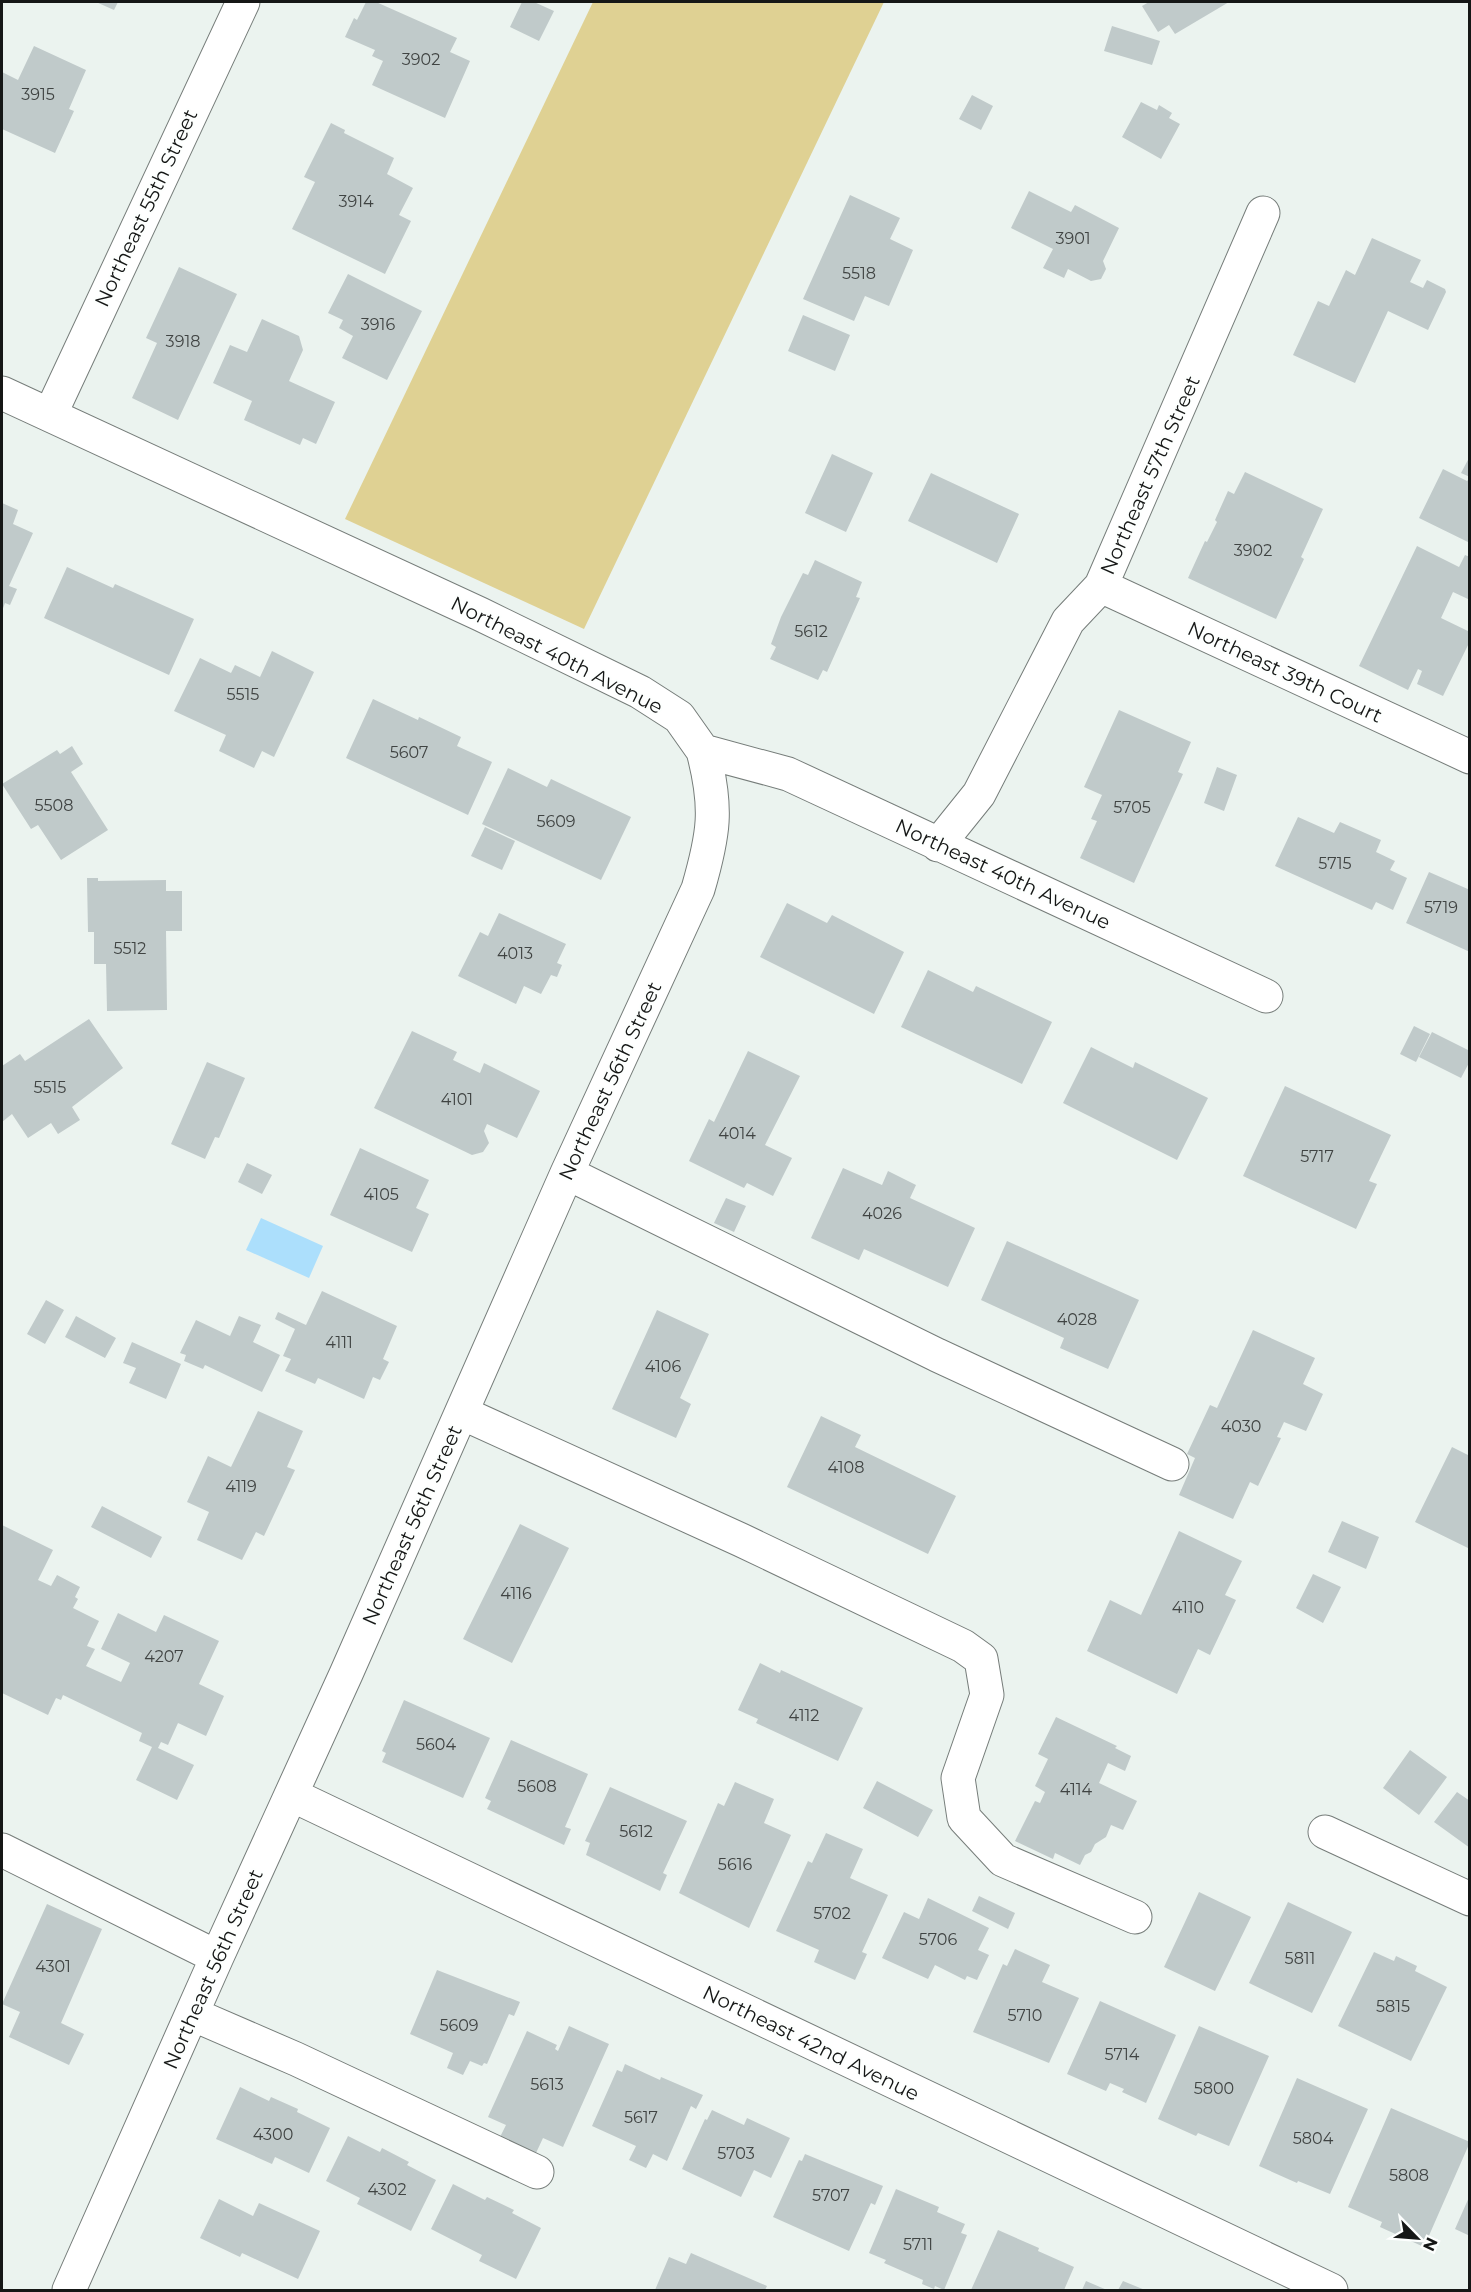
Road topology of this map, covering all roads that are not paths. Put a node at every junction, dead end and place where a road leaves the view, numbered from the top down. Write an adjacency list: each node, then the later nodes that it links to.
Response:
1 (243, 2): 4 (street, Northeast 55th Street)
2 (1263, 213): 5 (street, Northeast 57th Street)
3 (2, 393): 4 (street, Northeast 40th Avenue)
4 (50, 415): 6 (street, Northeast 40th Avenue)
5 (1101, 586): 7 (street, Northeast 39th Court); 8 (street, Northeast 57th Street)
6 (703, 751): 8 (street, Northeast 40th Avenue); 10 (street, Northeast 56th Street)
7 (1470, 757)
8 (938, 845): 9 (street, Northeast 40th Avenue)
9 (1266, 996)
10 (567, 1173): 11 (street, Northeast 56th Street); 12 (street)
11 (462, 1413): 13 (street, Northeast 56th Street); 17 (street)
12 (1172, 1464)
13 (292, 1795): 18 (street, Northeast 56th Street); 22 (street, Northeast 42nd Avenue)
14 (1325, 1832): 16 (street)
15 (2, 1850): 18 (street)
16 (1470, 1899)
17 (1135, 1917)
18 (217, 1957): 19 (street, Northeast 56th Street)
19 (192, 2014): 20 (street); 21 (street, Northeast 56th Street)
20 (537, 2172)
21 (69, 2290)
22 (1331, 2290)

